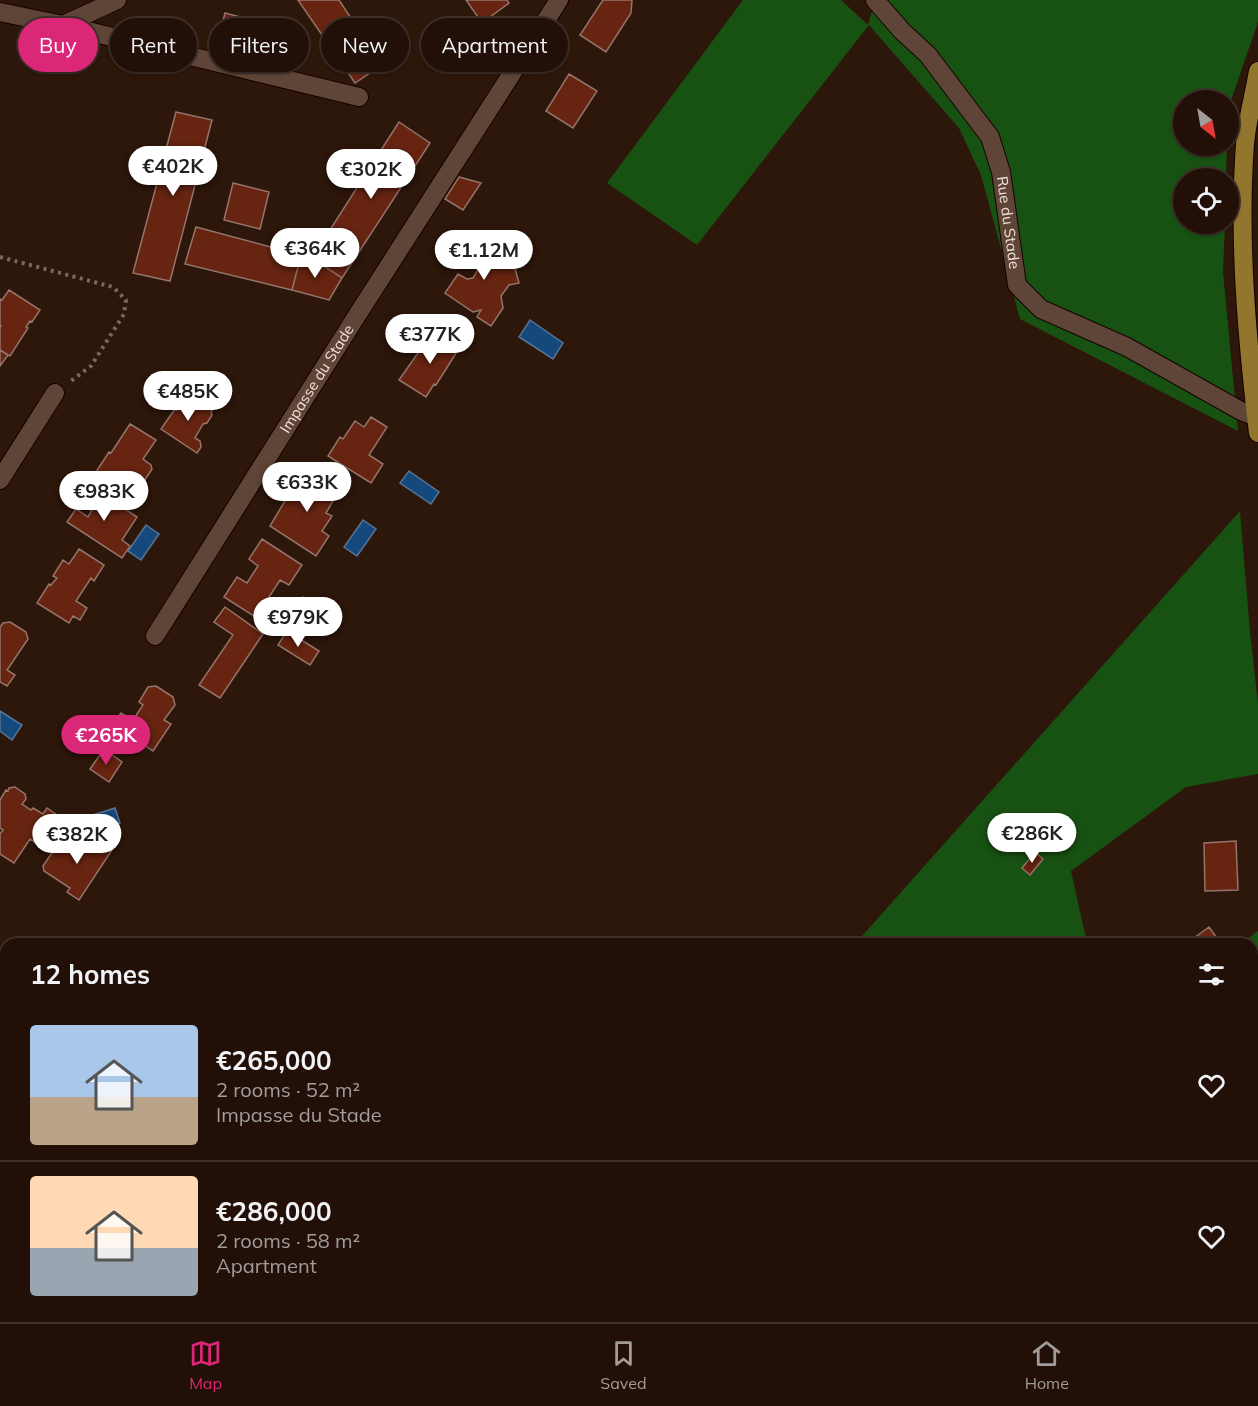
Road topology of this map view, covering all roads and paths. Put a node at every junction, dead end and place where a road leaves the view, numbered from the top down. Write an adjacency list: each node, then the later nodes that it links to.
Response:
1 (117, 0): 6 (street)
2 (559, 0): 14 (street, Impasse du Stade)
3 (875, 0): 12 (street, Rue du Stade)
4 (0, 12): 5 (street)
5 (29, 18)
6 (78, 18)
7 (98, 34): 9 (street)
8 (1258, 71): 12 (main road)
9 (359, 97)
10 (0, 257): 11 (path)
11 (55, 393): 13 (street)
12 (1257, 425)
13 (0, 480)
14 (155, 636)

